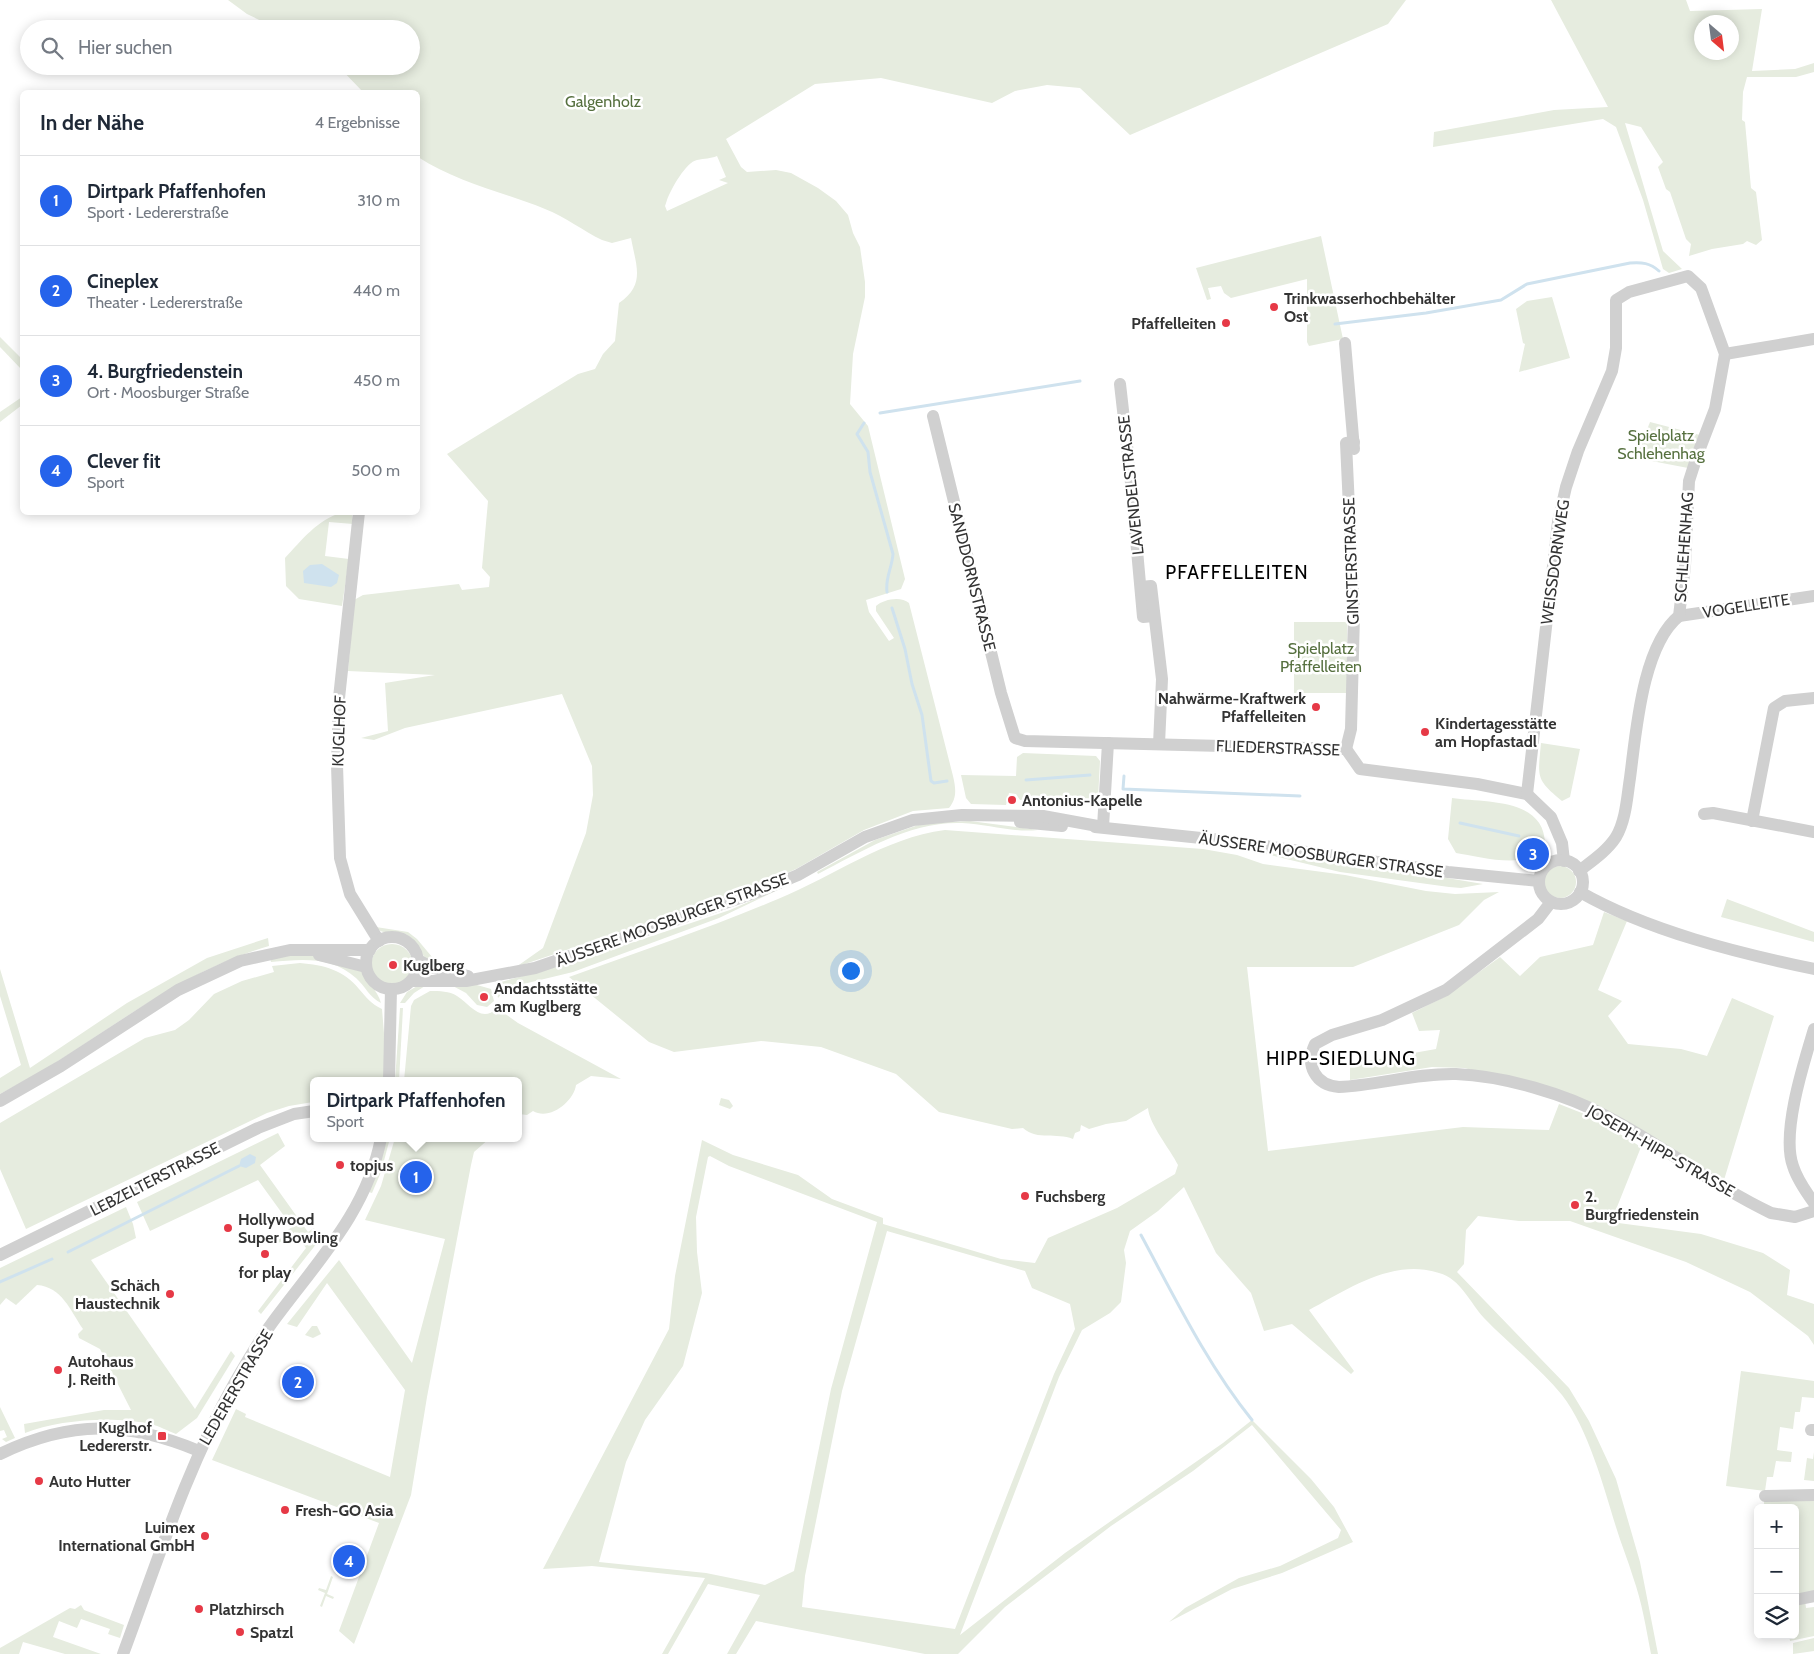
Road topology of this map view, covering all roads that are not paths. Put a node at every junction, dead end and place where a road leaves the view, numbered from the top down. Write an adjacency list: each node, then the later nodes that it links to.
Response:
1 (1814, 340): 3 (street)
2 (1345, 344): 13 (street, GINSTERSTRASSE)
3 (1726, 354): 8 (street, SCHLEHENHAG); 14 (street, WEISSDORNWEG)
4 (1120, 384): 12 (street, LAVENDELSTRASSE)
5 (933, 416): 10 (street, SANDDORNSTRASSE)
6 (359, 515): 24 (street, KUGLHOF)
7 (1814, 596): 8 (street, VOGELLEITE)
8 (1679, 616): 20 (street, SCHLEHENHAG)
9 (1814, 698): 16 (street)
10 (1015, 738): 11 (street, FLIEDERSTRASSE)
11 (1108, 743): 12 (street, FLIEDERSTRASSE); 17 (street)
12 (1159, 744): 13 (street, FLIEDERSTRASSE)
13 (1346, 749): 14 (street, FLIEDERSTRASSE)
14 (1526, 794): 19 (street)
15 (1704, 814): 16 (street)
16 (1752, 822): 18 (street)
17 (1103, 827): 21 (street, ÄUSSERE MOOSBURGER STRASSE); 29 (street, ÄUSSERE MOOSBURGER STRASSE)
18 (1814, 832)
19 (1564, 861): 20 (street); 21 (street)
20 (1579, 871): 22 (street)
21 (1539, 881): 23 (street)
22 (1580, 892): 23 (street); 28 (street)
23 (1551, 902): 38 (street, JOSEPH-HIPP-STRASSE)
24 (374, 945): 25 (street); 26 (street); 27 (street)
25 (308, 950): 27 (street); 34 (street)
26 (418, 960): 29 (street, ÄUSSERE MOOSBURGER STRASSE); 30 (street)
27 (366, 967): 31 (street)
28 (1814, 969)
29 (483, 978): 30 (street, ÄUSSERE MOOSBURGER STRASSE)
30 (411, 981): 31 (street, ÄUSSERE MOOSBURGER STRASSE)
31 (391, 989): 33 (street)
32 (1814, 1028): 37 (street)
33 (389, 1077)
34 (0, 1101)
35 (310, 1112): 39 (street, LEBZELTERSTRASSE)
36 (380, 1142): 40 (street, LEDERERSTRASSE)
37 (1814, 1203)
38 (1814, 1211)
39 (0, 1255)
40 (200, 1451): 41 (street); 46 (street, LEDERERSTRASSE)
41 (0, 1454)
42 (1814, 1495): 43 (street)
43 (1765, 1496)
44 (1814, 1596): 45 (street)
45 (1799, 1599)
46 (123, 1654)

